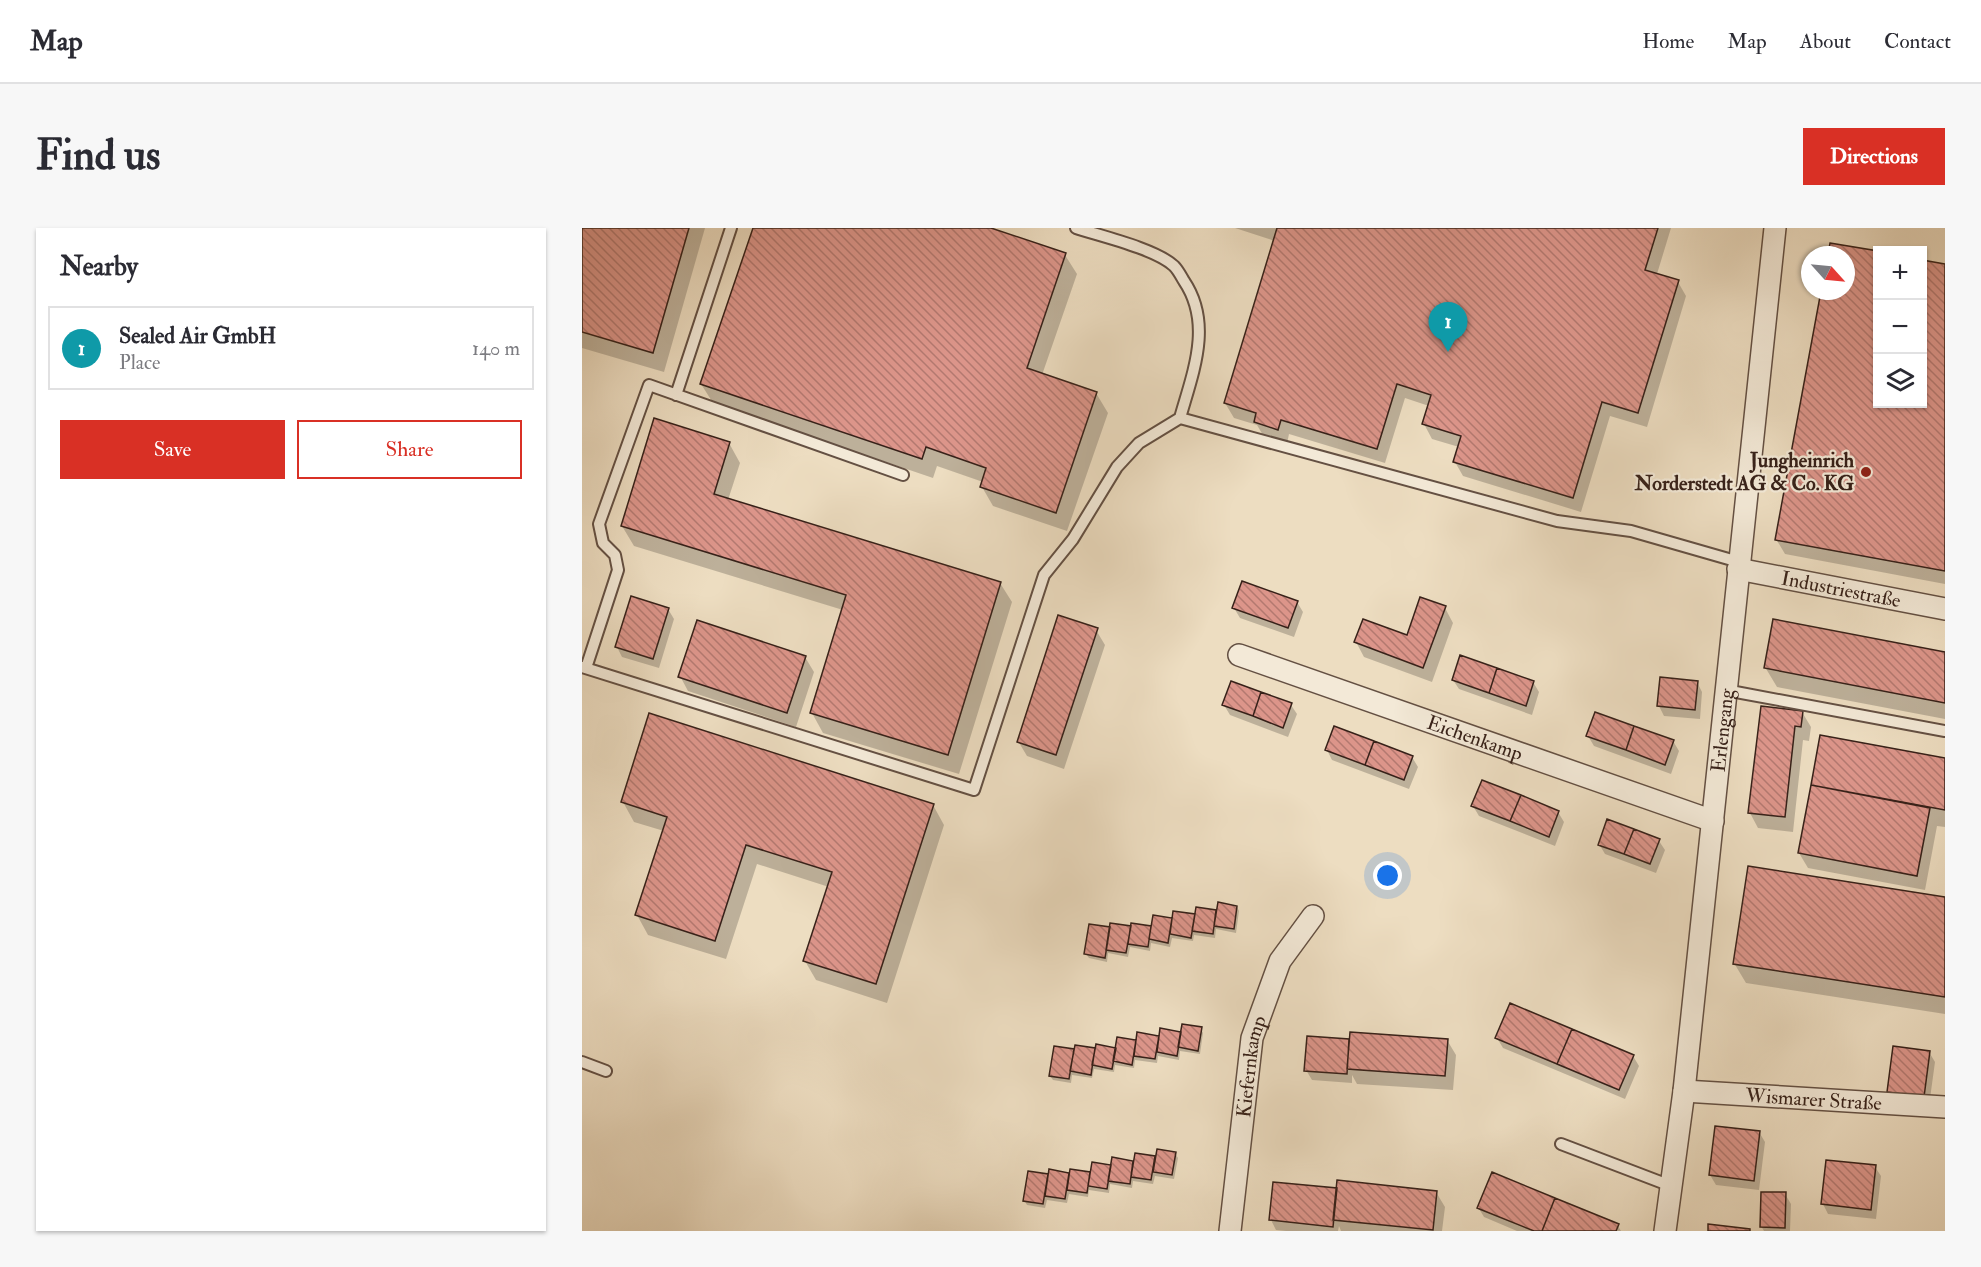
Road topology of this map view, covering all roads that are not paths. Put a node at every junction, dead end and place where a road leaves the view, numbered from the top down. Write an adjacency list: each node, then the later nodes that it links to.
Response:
1 (731, 228): 4 (lane)
2 (1076, 228): 5 (lane)
3 (1775, 228): 7 (street, Erlengang)
4 (676, 395): 6 (lane); 10 (lane)
5 (1180, 418): 7 (lane); 10 (lane)
6 (903, 475)
7 (1738, 566): 8 (street, Industriestraße); 11 (street, Erlengang)
8 (1945, 609)
9 (1239, 655): 13 (street, Eichenkamp)
10 (584, 668)
11 (1725, 690): 12 (lane); 13 (street, Erlengang)
12 (1945, 731)
13 (1713, 821): 17 (street, Erlengang)
14 (1313, 916): 21 (street, Kiefernkamp)
15 (582, 1062): 16 (lane)
16 (606, 1071)
17 (1684, 1091): 18 (street, Wismarer Straße); 20 (street, Erlengang)
18 (1945, 1107)
19 (1561, 1144): 20 (lane)
20 (1671, 1186): 22 (street, Erlengang)
21 (1230, 1231)
22 (1665, 1231)

